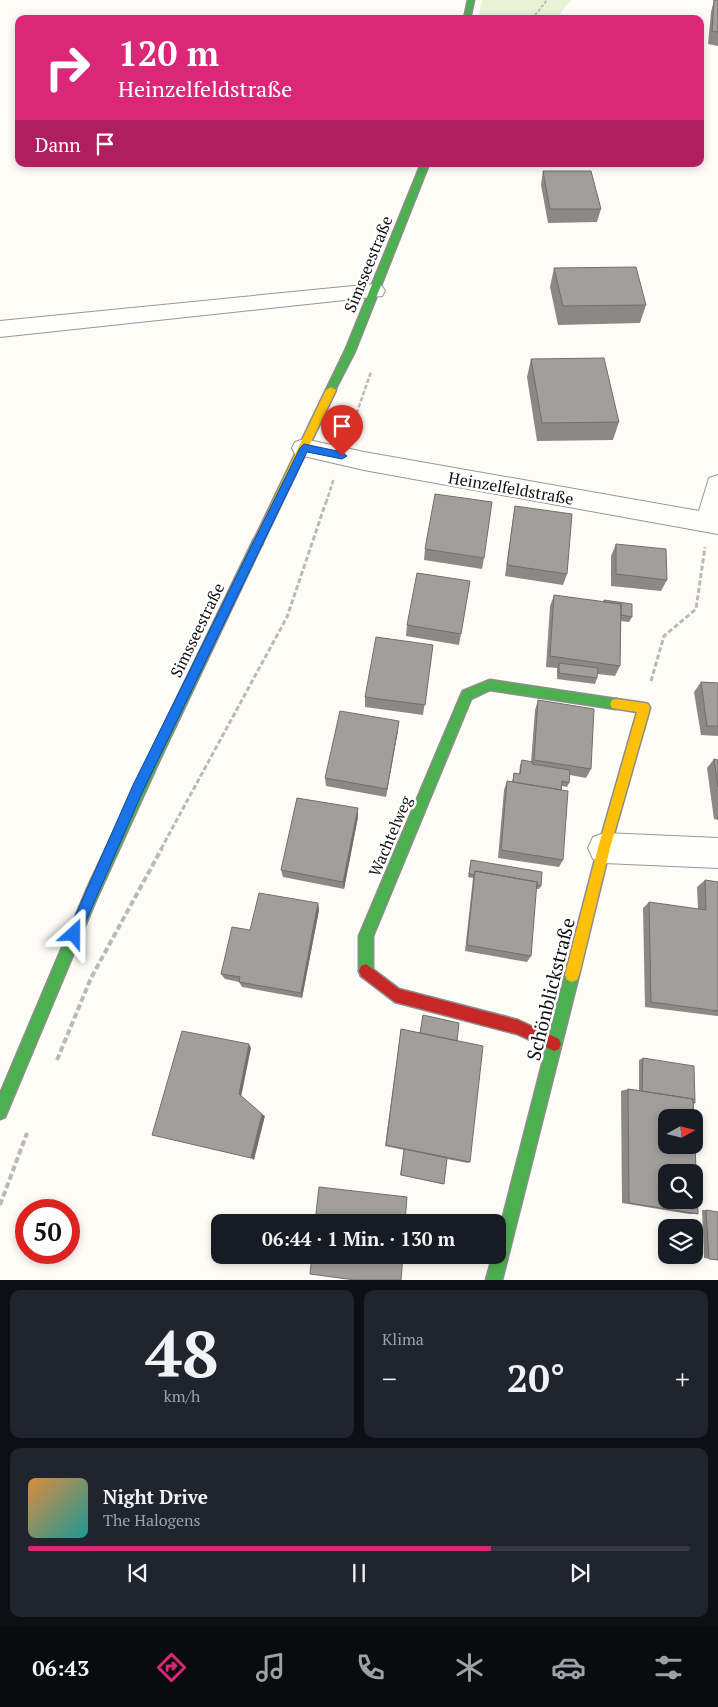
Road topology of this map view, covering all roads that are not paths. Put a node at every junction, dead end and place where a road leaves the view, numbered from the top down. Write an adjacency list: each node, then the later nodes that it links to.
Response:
1 (471, 0): 2 (main road)
2 (468, 15)
3 (424, 167): 4 (main road, Simsseestraße)
4 (374, 291): 5 (street); 6 (main road, Simsseestraße)
5 (0, 329)
6 (304, 448): 8 (street, Heinzelfeldstraße); 13 (main road, Simsseestraße)
7 (718, 485): 8 (street)
8 (713, 523)
9 (644, 708): 10 (main road, Schönblickstraße); 12 (main road, Wachtelweg)
10 (604, 848): 11 (street); 12 (main road, Schönblickstraße)
11 (718, 853)
12 (554, 1044): 14 (main road, Schönblickstraße)
13 (0, 1112)
14 (495, 1279)

